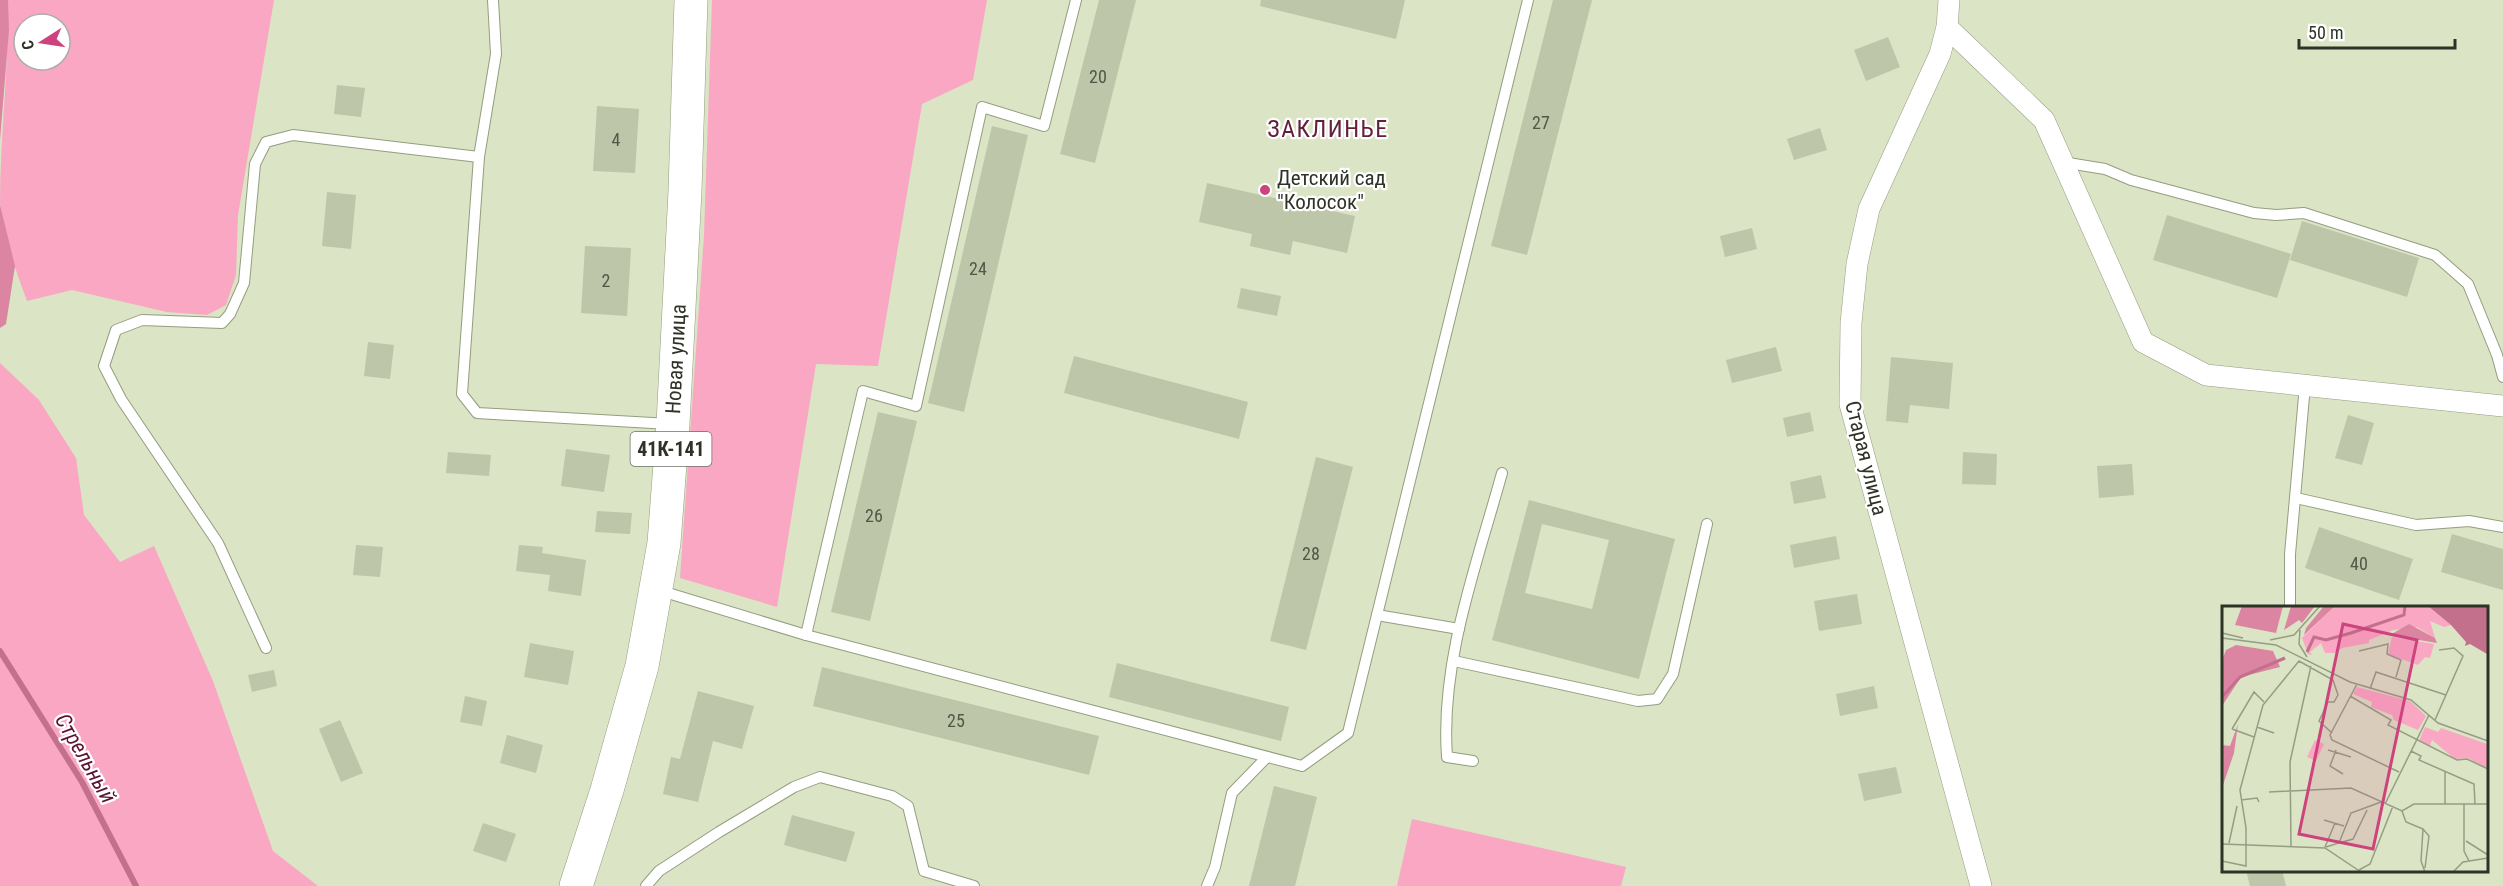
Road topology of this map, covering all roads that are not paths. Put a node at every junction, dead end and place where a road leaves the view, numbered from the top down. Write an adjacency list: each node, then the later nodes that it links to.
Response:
1 (493, 0): 7 (lane)
2 (691, 0): 12 (main road, Новая улица / 41К-141)
3 (1076, 0): 21 (lane)
4 (1528, 0): 19 (lane)
5 (1949, 0): 6 (street, Старая улица)
6 (1947, 27): 8 (street); 30 (street, Старая улица)
7 (479, 157): 12 (lane); 22 (lane)
8 (2062, 162): 9 (lane); 10 (street)
9 (2503, 376)
10 (2305, 385): 11 (street); 14 (lane)
11 (2503, 406)
12 (673, 424): 17 (main road, Новая улица / 41К-141)
13 (1502, 473): 20 (lane)
14 (2296, 498): 16 (lane); 18 (lane)
15 (1707, 524): 23 (lane)
16 (2503, 527)
17 (655, 589): 21 (lane); 26 (main road, Новая улица / 41К-141)
18 (2290, 606)
19 (1377, 615): 20 (lane); 24 (lane)
20 (1459, 629): 23 (lane)
21 (806, 635): 24 (lane)
22 (266, 648)
23 (1454, 661): 25 (lane)
24 (1267, 757): 29 (lane)
25 (1473, 761)
26 (576, 886)
27 (646, 886): 28 (lane)
28 (974, 886)
29 (1207, 886)
30 (1981, 886)

